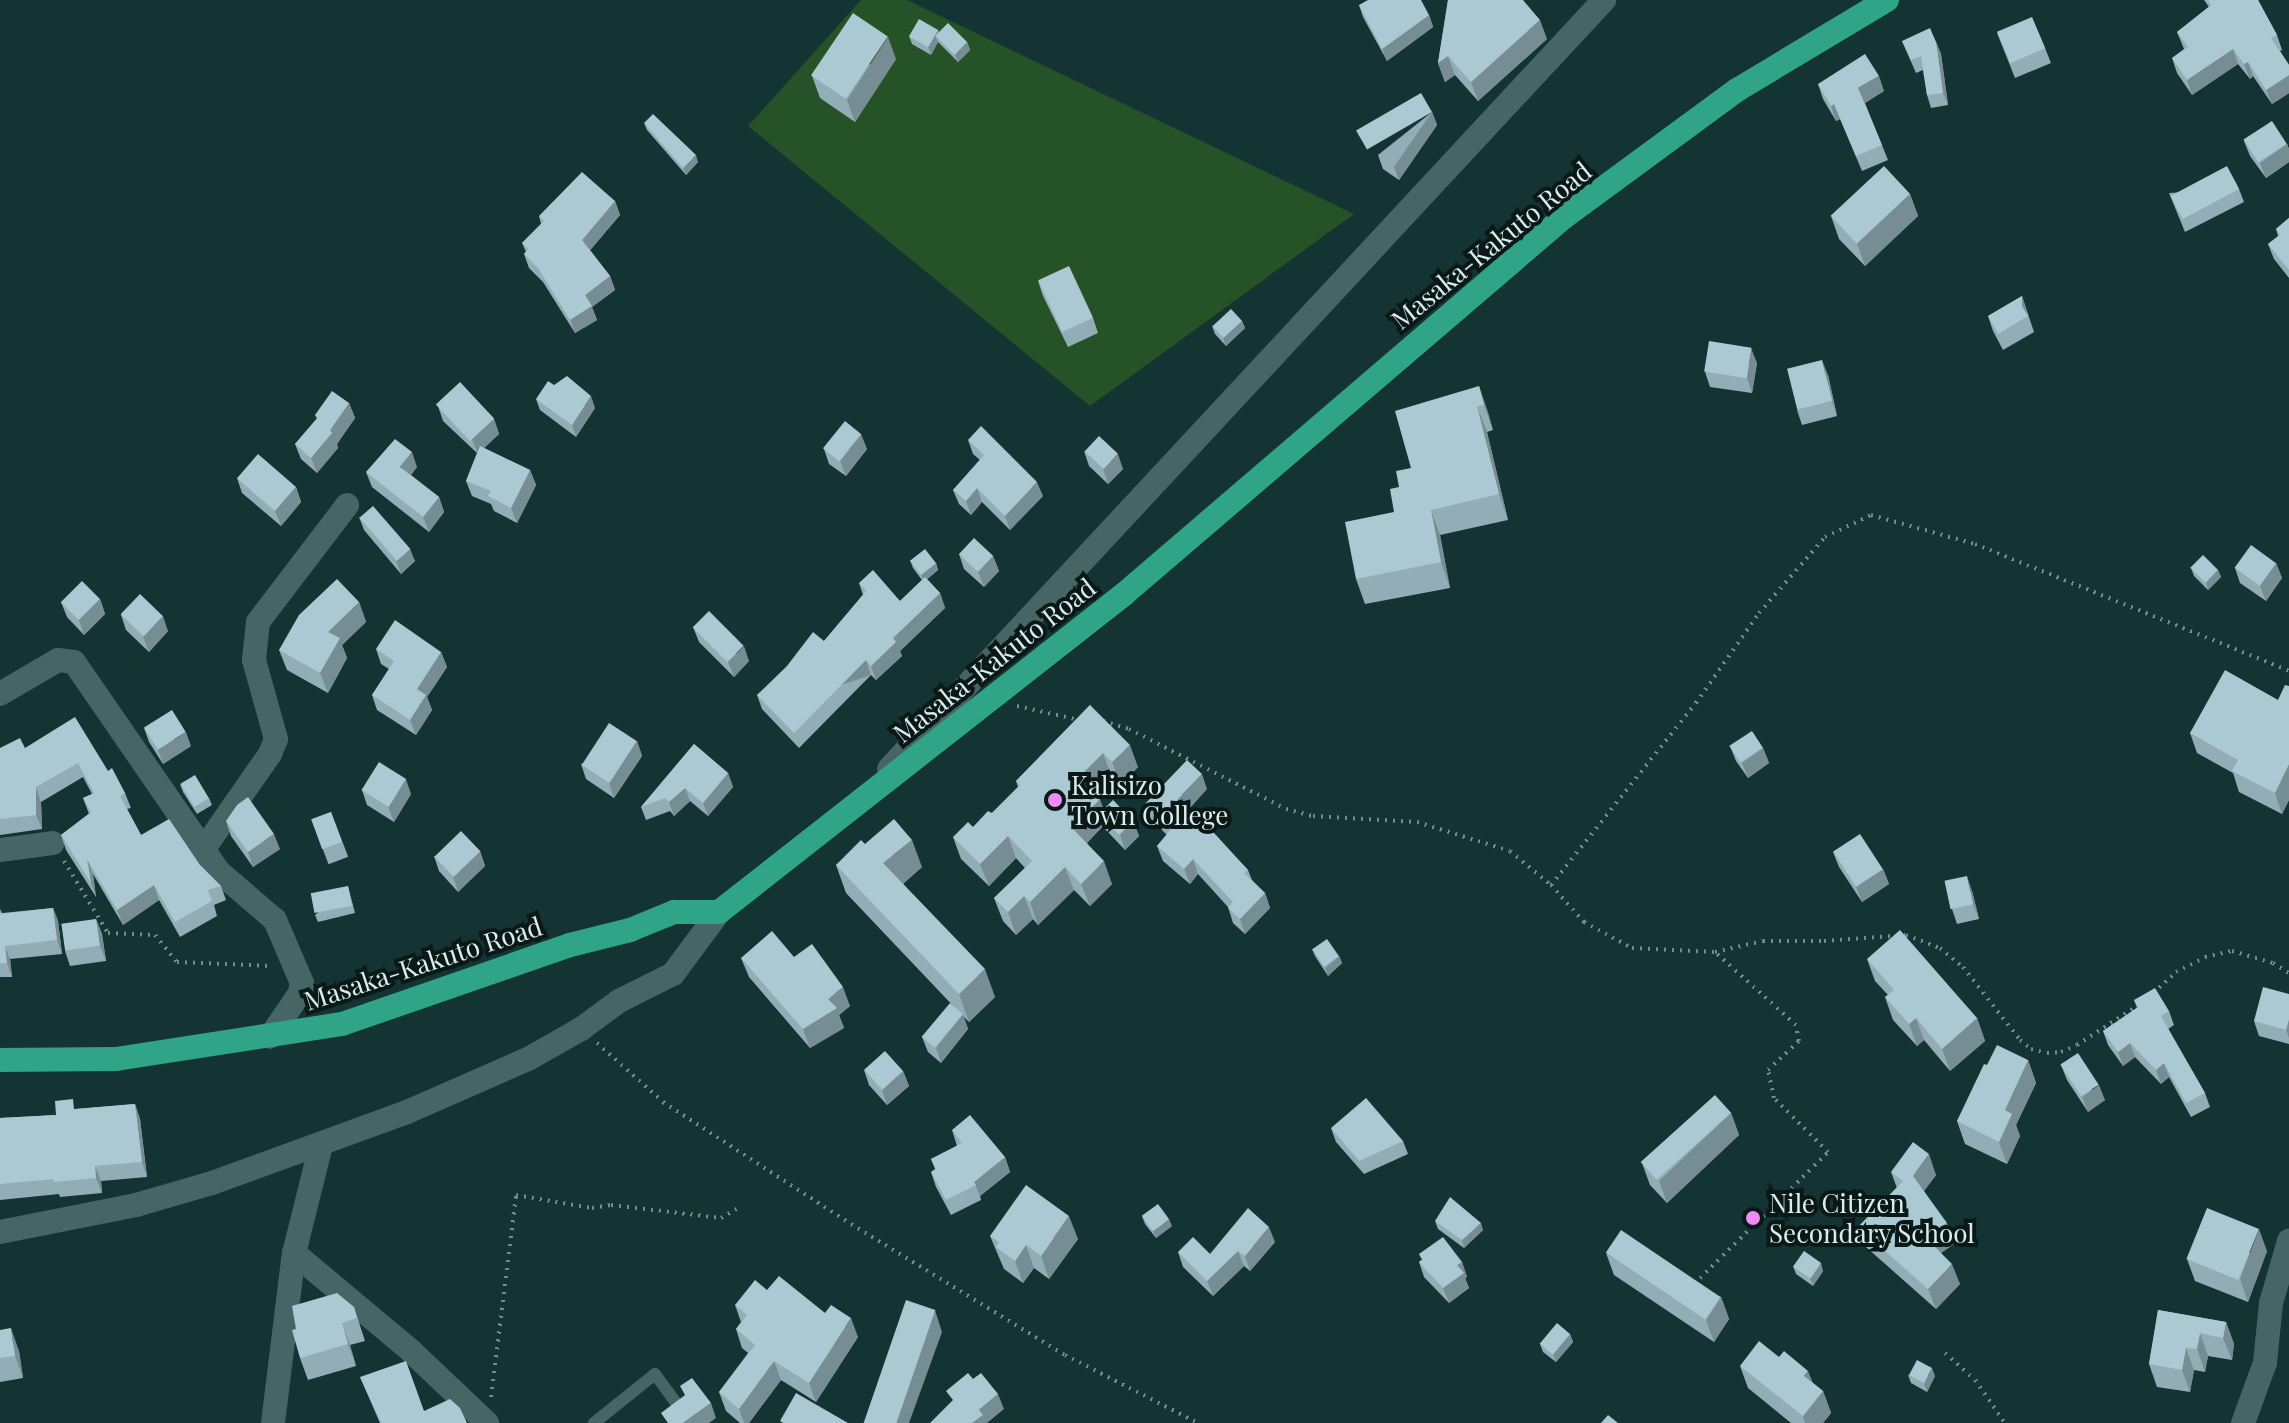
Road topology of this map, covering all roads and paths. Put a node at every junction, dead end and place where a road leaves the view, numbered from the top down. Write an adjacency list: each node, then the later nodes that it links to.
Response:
1 (1604, 0): 7 (street)
2 (1887, 0): 6 (highway, Masaka-Kakuto Road)
3 (347, 505): 10 (street)
4 (2289, 671): 11 (path)
5 (0, 694): 10 (street)
6 (992, 697): 7 (highway, Masaka-Kakuto Road); 11 (path)
7 (869, 792): 12 (highway, Masaka-Kakuto Road)
8 (53, 843): 9 (street); 14 (path)
9 (0, 850)
10 (203, 850): 14 (street)
11 (1551, 885): 13 (path)
12 (719, 912): 16 (street); 17 (highway, Masaka-Kakuto Road)
13 (1715, 952): 15 (path); 24 (path)
14 (298, 967): 17 (street)
15 (2289, 973)
16 (581, 1029): 19 (street); 30 (path)
17 (270, 1037): 18 (highway, Masaka-Kakuto Road)
18 (0, 1060)
19 (321, 1145): 21 (street); 23 (street)
20 (738, 1208): 27 (path)
21 (0, 1232)
22 (2289, 1241): 32 (street)
23 (294, 1253): 27 (street); 28 (street)
24 (1700, 1278)
25 (1945, 1353): 31 (path)
26 (678, 1406): 29 (lane)
27 (480, 1416)
28 (273, 1423)
29 (594, 1423)
30 (1198, 1423)
31 (2005, 1423)
32 (2243, 1423)

